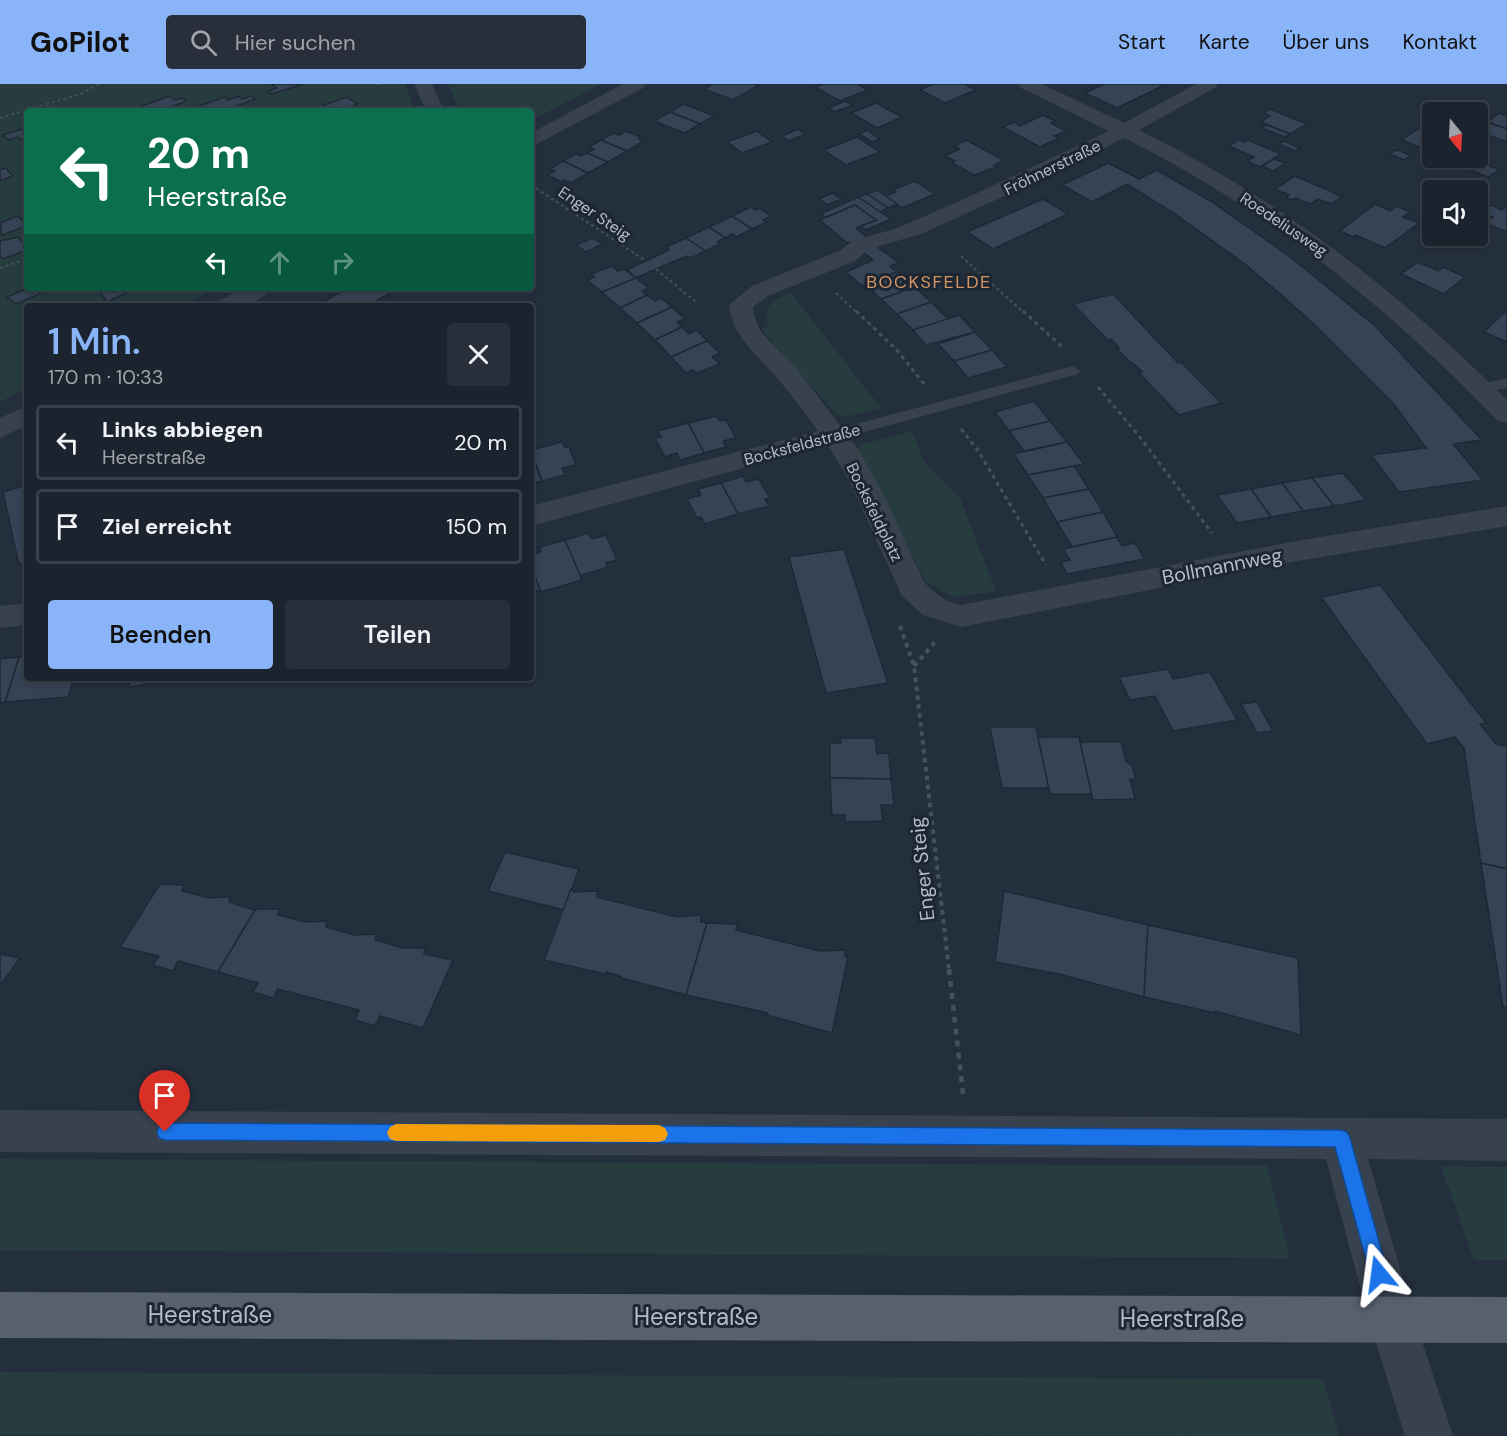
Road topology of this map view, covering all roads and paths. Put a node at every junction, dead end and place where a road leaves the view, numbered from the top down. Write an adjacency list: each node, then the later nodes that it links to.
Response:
1 (99, 84): 8 (path)
2 (376, 84): 3 (path)
3 (383, 84)
4 (423, 84): 9 (street)
5 (637, 84): 13 (street)
6 (1027, 84): 12 (street, Roedeliusweg)
7 (1209, 84): 12 (street, Fröhnerstraße)
8 (34, 108)
9 (434, 108)
10 (24, 111): 11 (path)
11 (0, 118)
12 (1125, 132): 20 (street, Fröhnerstraße); 29 (street, Roedeliusweg)
13 (534, 139)
14 (534, 187): 17 (path, Enger Steig)
15 (961, 256): 24 (path)
16 (24, 259): 18 (path)
17 (646, 261)
18 (0, 268)
19 (656, 269): 23 (path)
20 (823, 277): 27 (path); 34 (street, Bocksfeldplatz)
21 (254, 291): 22 (street)
22 (232, 303)
23 (697, 303)
24 (1067, 351)
25 (1073, 372): 34 (lane, Bocksfeldstraße)
26 (1507, 383): 29 (lane)
27 (926, 386)
28 (1098, 387): 37 (path)
29 (1482, 388): 30 (street, Roedeliusweg)
30 (1507, 415)
31 (24, 416): 33 (street)
32 (958, 425): 38 (path)
33 (0, 429)
34 (835, 435): 35 (street, Bocksfeldstraße); 42 (street, Bocksfeldplatz)
35 (534, 515)
36 (1507, 516): 42 (street, Bollmannweg)
37 (1216, 539)
38 (1050, 573)
39 (24, 614): 40 (street)
40 (0, 617)
41 (899, 624): 43 (path, Enger Steig)
42 (939, 624): 43 (path)
43 (914, 666): 45 (path, Enger Steig)
44 (0, 1131): 45 (street)
45 (968, 1135): 46 (street)
46 (1341, 1138): 47 (street); 49 (street)
47 (1507, 1140)
48 (0, 1315): 49 (main road, Heerstraße)
49 (1392, 1320): 50 (main road, Heerstraße); 51 (street)
50 (1507, 1320)
51 (1429, 1436)

